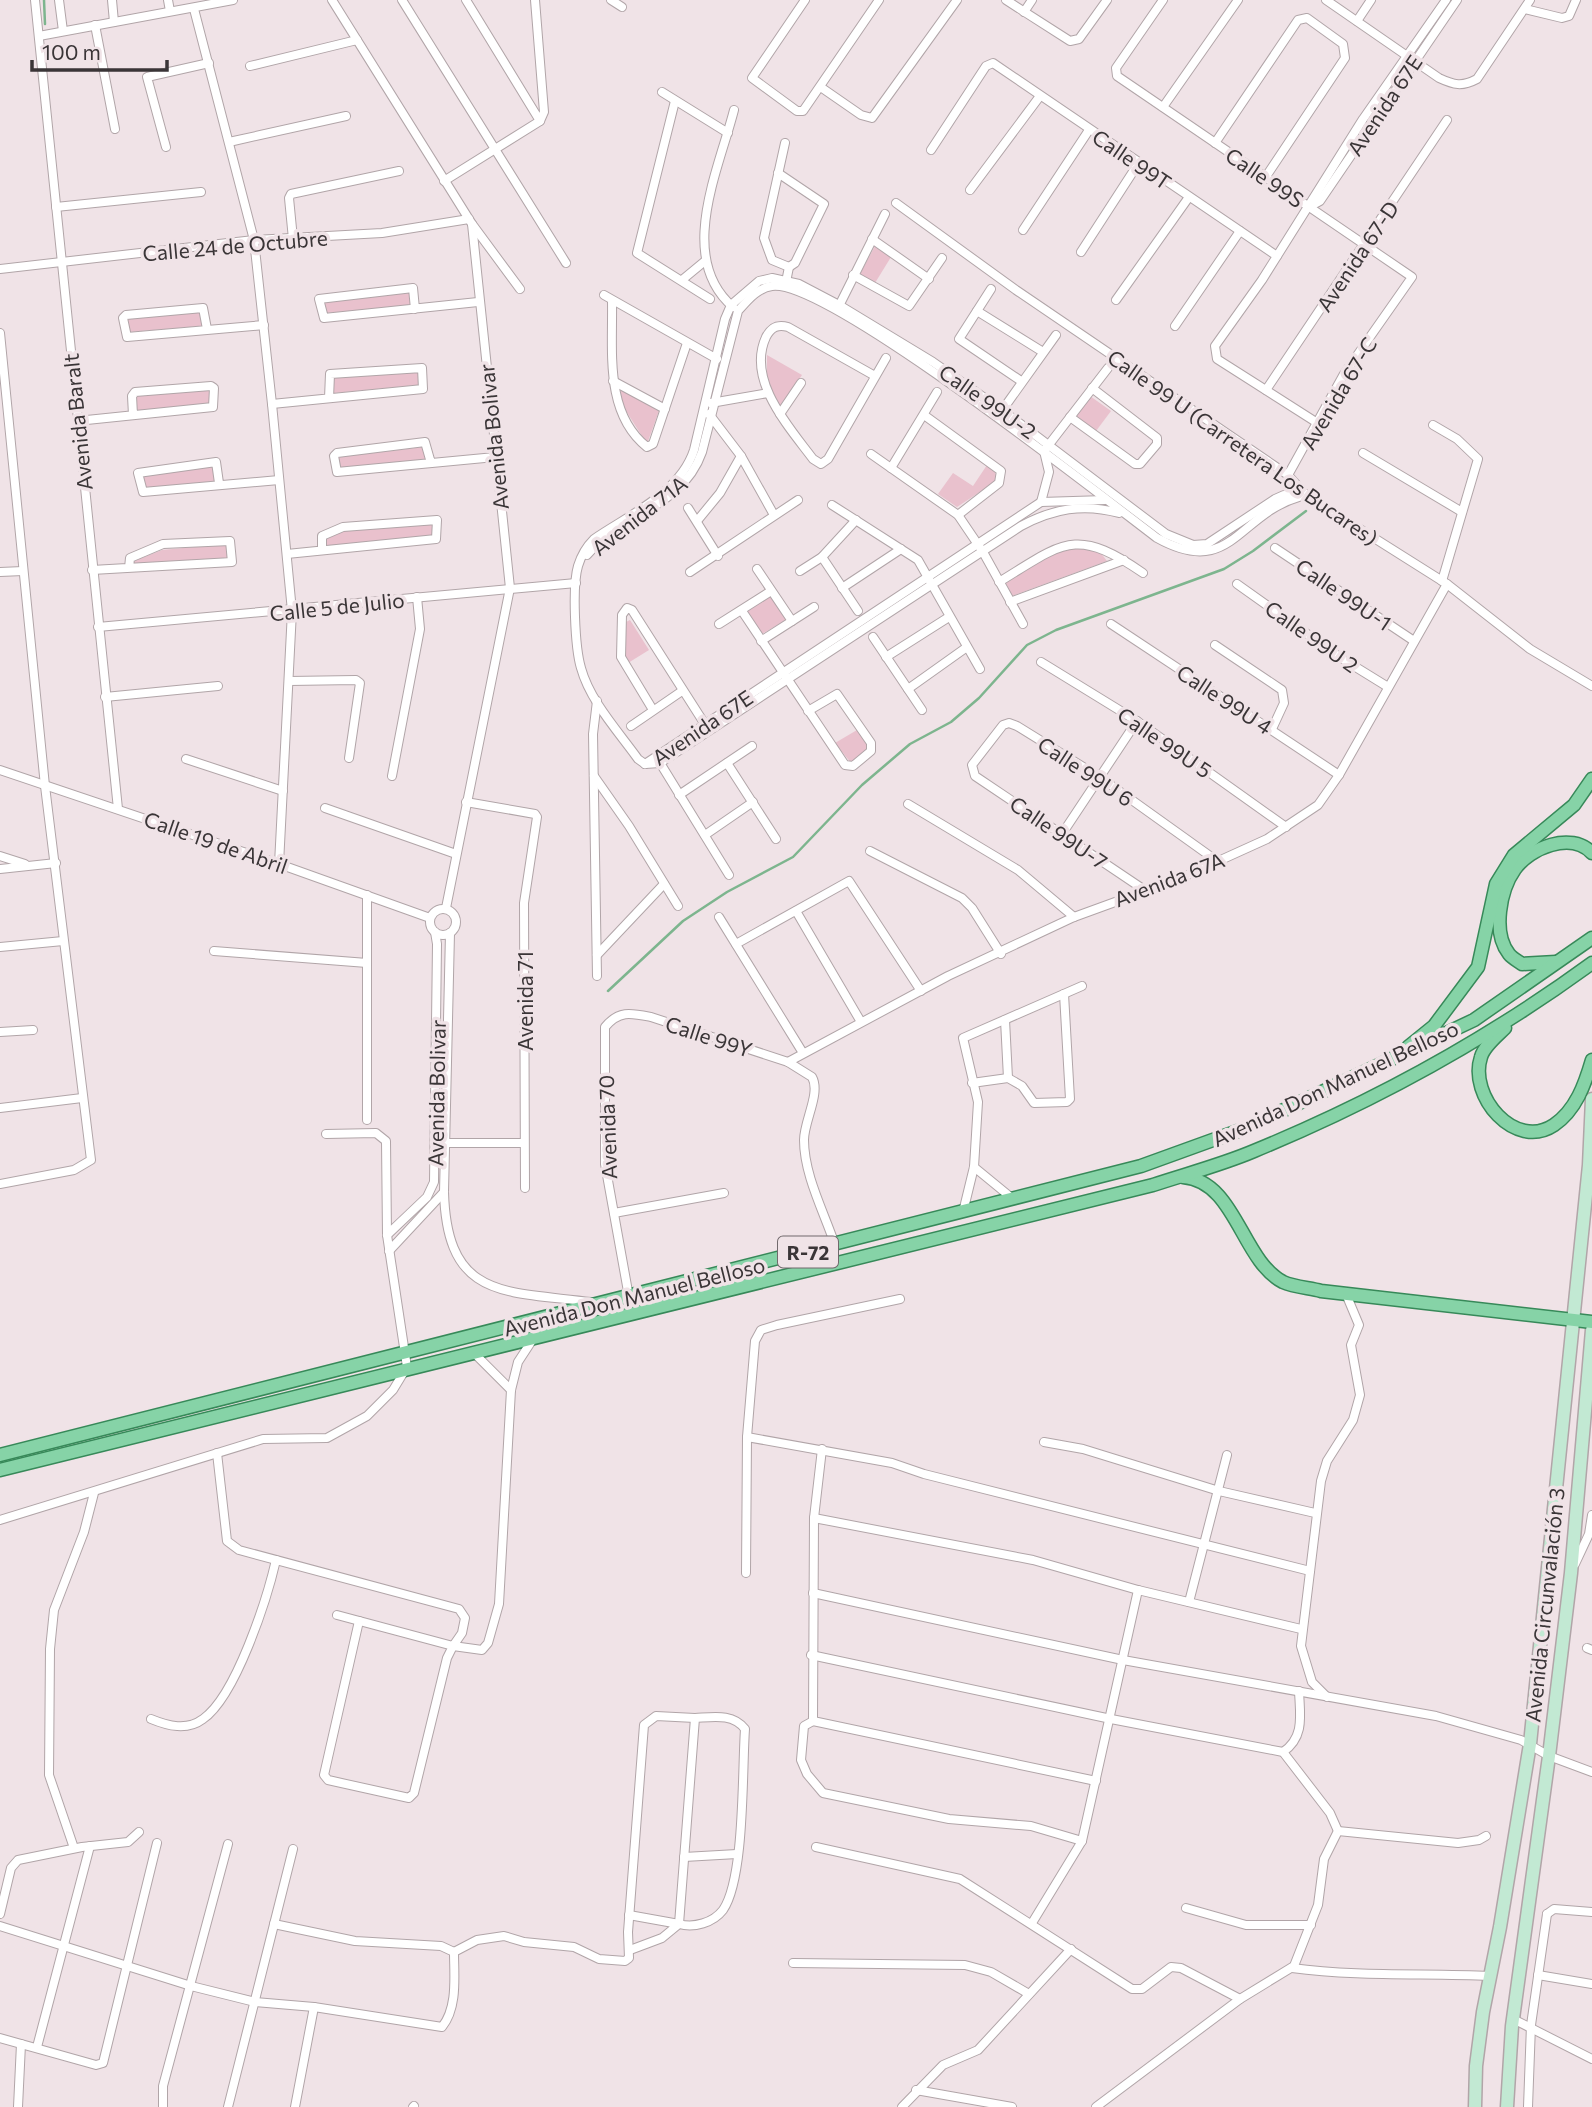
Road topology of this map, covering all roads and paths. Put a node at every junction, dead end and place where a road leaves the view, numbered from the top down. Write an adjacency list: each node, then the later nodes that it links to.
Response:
1 (35, 0): 34 (street, Avenida Baralt)
2 (59, 0): 33 (street)
3 (112, 0): 31 (street)
4 (168, 0): 28 (street)
5 (233, 0): 26 (street)
6 (332, 0): 35 (street, Avenida Bolivar)
7 (402, 0): 55 (street)
8 (466, 0): 47 (street)
9 (535, 0): 47 (street)
10 (611, 0): 25 (street)
11 (805, 0): 39 (street)
12 (879, 0): 39 (street)
13 (957, 0): 39 (street)
14 (1006, 0): 29 (street)
15 (1032, 0): 29 (street)
16 (1107, 0): 29 (street)
17 (1163, 0): 43 (street, Calle 99S)
18 (1238, 0): 43 (street)
19 (1326, 0): 30 (street)
20 (1371, 0): 30 (street)
21 (1446, 0): 36 (street, Avenida 67E)
22 (1457, 0): 36 (street, Avenida 67E)
23 (1530, 0): 27 (street)
24 (1576, 0): 27 (street)
25 (622, 7)
26 (194, 9): 28 (street); 37 (street)
27 (1525, 9): 36 (street)
28 (170, 11): 31 (street)
29 (1024, 12)
30 (1357, 21): 36 (street)
31 (114, 22): 32 (street)
32 (94, 26): 33 (street); 48 (street)
33 (63, 31): 34 (street)
34 (39, 36): 66 (street, Avenida Baralt)
35 (357, 40): 38 (street); 61 (street, Avenida Bolivar)
36 (1411, 58): 67 (street, Avenida 67E)
37 (209, 63): 51 (street); 54 (street)
38 (250, 66)
39 (821, 88)
40 (662, 92): 42 (street)
41 (1040, 96): 49 (street, Calle 99T); 56 (street, Calle 99T); 62 (street)
42 (675, 101): 50 (street); 87 (street)
43 (1163, 107): 53 (street, Calle 99S)
44 (734, 110): 50 (street)
45 (346, 116): 51 (street)
46 (1447, 120): 75 (street, Avenida 67-D)
47 (540, 121): 55 (street)
48 (114, 129)
49 (1089, 130): 57 (street, Calle 99T); 70 (street)
50 (728, 133): 79 (street)
51 (229, 142): 74 (street)
52 (785, 143): 59 (street)
53 (1215, 143): 60 (street, Calle 99S); 60 (street)
54 (166, 147)
55 (494, 148): 61 (street); 81 (street)
56 (931, 150)
57 (1138, 164): 64 (street, Calle 99T); 76 (street)
58 (399, 171): 72 (street)
59 (778, 173): 82 (street); 82 (street)
60 (1265, 177): 67 (street, Calle 99S)
61 (444, 181): 69 (street, Avenida Bolivar)
62 (970, 190)
63 (201, 192): 66 (street)
64 (1189, 197): 71 (street, Calle 99T); 92 (street)
65 (897, 203): 136 (street, Calle 99 U (Carretera Los Bucares))
66 (56, 207): 80 (street, Avenida Baralt)
67 (1309, 207): 75 (street, Calle 99S); 77 (street, Avenida 67E)
68 (886, 214): 73 (street)
69 (470, 222): 72 (street, Calle 24 de Octubre); 89 (street); 93 (street, Avenida Bolivar)
70 (1023, 230)
71 (1240, 231): 77 (street, Calle 99T); 99 (street)
72 (293, 239): 74 (street, Calle 24 de Octubre)
73 (872, 239): 84 (street); 86 (street)
74 (254, 240): 80 (street, Calle 24 de Octubre); 98 (street)
75 (1365, 246): 85 (street, Calle 99S); 113 (street, Avenida 67-D)
76 (1081, 252)
77 (1277, 256): 113 (street, Avenida 67E)
78 (942, 258): 86 (street)
79 (705, 261): 87 (street); 94 (street)
80 (61, 264): 83 (street, Calle 24 de Octubre); 125 (street, Avenida Baralt)
81 (566, 264)
82 (789, 267): 88 (street)
83 (0, 270)
84 (853, 275): 86 (street); 95 (street)
85 (1412, 277): 127 (street, Avenida 67-C)
86 (929, 279)
87 (682, 280): 91 (street)
88 (785, 283): 94 (street, Calle 99U-2); 95 (street, Calle 99U-2)
89 (520, 289)
90 (991, 289): 97 (street)
91 (710, 299)
92 (1116, 300)
93 (478, 303): 96 (street); 133 (street, Avenida Bolivar)
94 (735, 308): 106 (street, Avenida 71A)
95 (837, 308): 120 (street, Calle 99U-2)
96 (415, 309): 96 (street)
97 (977, 311): 104 (street); 110 (street)
98 (264, 325): 100 (street); 117 (street)
99 (1175, 326)
100 (207, 329): 100 (street)
101 (0, 333): 126 (street)
102 (1056, 335): 104 (street)
103 (687, 343): 106 (street); 109 (street); 118 (street)
104 (1043, 352): 110 (street)
105 (886, 358): 108 (street)
106 (720, 359): 119 (street, Avenida 71A)
107 (1108, 368): 112 (street)
108 (875, 376): 115 (street); 121 (street)
109 (613, 381): 118 (street); 118 (street)
110 (1021, 381): 120 (street)
111 (801, 383): 121 (street)
112 (1092, 388): 124 (street); 124 (street)
113 (1266, 390): 127 (street)
114 (937, 392): 123 (street)
115 (768, 393): 119 (street); 121 (street)
116 (329, 398): 116 (street); 117 (street)
117 (272, 404): 137 (street)
118 (665, 408)
119 (708, 408): 132 (street); 171 (street, Avenida 71A)
120 (1000, 413): 129 (street, Calle 99U-2)
121 (780, 414)
122 (134, 415): 122 (street); 125 (street)
123 (924, 415): 135 (street); 149 (street)
124 (1070, 417): 129 (street)
125 (77, 421): 164 (street, Avenida Baralt)
126 (4, 424): 163 (street)
127 (1319, 424): 136 (street, Avenida 67-C)
128 (1433, 425): 146 (street, Avenida 67A)
129 (1046, 448): 141 (street, Calle 99U-2); 142 (street); 143 (street, Calle 99U-2)
130 (1363, 453): 146 (street)
131 (871, 454): 135 (street)
132 (741, 456): 148 (street); 151 (street)
133 (495, 457): 134 (street); 174 (street, Avenida Bolivar)
134 (430, 463): 134 (street)
135 (891, 468): 149 (street)
136 (1288, 475): 139 (street, Calle 99 U (Carretera Los Bucares))
137 (279, 480): 138 (street); 157 (street)
138 (219, 483): 138 (street)
139 (1306, 495): 155 (street); 172 (street, Calle 99 U (Carretera Los Bucares))
140 (797, 500): 148 (street)
141 (1107, 500): 142 (street); 143 (street); 147 (street, Calle 99U-2)
142 (1041, 502): 152 (street, Avenida 67E)
143 (1126, 504): 155 (street, Calle 99U-2)
144 (832, 505): 150 (street)
145 (688, 508): 151 (street)
146 (1462, 512): 172 (street, Avenida 67A)
147 (1126, 514): 152 (street, Avenida 67E); 155 (street, Calle 99U-2)
148 (774, 515): 158 (street)
149 (958, 515): 152 (street)
150 (856, 520): 154 (street); 159 (street)
151 (697, 521): 158 (street)
152 (981, 548): 169 (street, Avenida 67E); 170 (street)
153 (1275, 548): 191 (street, Calle 99U-1)
154 (901, 549): 169 (street); 175 (street)
155 (1192, 549)
156 (322, 550): 156 (street); 157 (street)
157 (287, 554): 180 (street)
158 (718, 556): 167 (street)
159 (822, 557): 165 (street); 175 (street)
160 (1124, 559): 168 (street); 170 (street); 178 (street)
161 (129, 568): 161 (street); 164 (street)
162 (757, 569): 176 (street)
163 (23, 570): 166 (street); 225 (street)
164 (92, 570): 188 (street, Avenida Baralt)
165 (800, 571)
166 (0, 572)
167 (690, 572)
168 (1143, 573)
169 (929, 581): 183 (street); 197 (street, Avenida 67E)
170 (999, 582): 178 (street)
171 (576, 583): 174 (street, Calle 5 de Julio); 205 (street)
172 (1444, 583): 191 (street, Avenida 67A); 200 (street, Calle 99 U (Carretera Los Bucares))
173 (1237, 584): 201 (street, Calle 99U 2)
174 (510, 588): 177 (street, Calle 5 de Julio); 228 (street, Avenida Bolivar)
175 (842, 588): 182 (street)
176 (771, 591): 181 (street); 184 (street)
177 (416, 597): 180 (street, Calle 5 de Julio); 220 (street)
178 (1010, 602): 186 (street)
179 (814, 607): 184 (street)
180 (292, 611): 188 (street, Calle 5 de Julio); 198 (street)
181 (741, 611): 185 (street); 190 (street)
182 (858, 611)
183 (948, 617): 193 (street); 194 (street)
184 (792, 621): 190 (street)
185 (719, 624)
186 (1023, 624)
187 (1111, 624): 212 (street, Calle 99U 4)
188 (98, 627): 204 (street, Avenida Baralt)
189 (873, 638): 194 (street)
190 (761, 641): 197 (street)
191 (1414, 641): 201 (street, Avenida 67A)
192 (1215, 645): 212 (street)
193 (967, 648): 196 (street); 202 (street)
194 (887, 657): 202 (street)
195 (1041, 662): 209 (street, Calle 99U 5)
196 (980, 669)
197 (785, 676): 208 (street); 211 (street, Avenida 67E)
198 (289, 681): 214 (street); 226 (street)
199 (218, 686): 204 (street)
200 (1592, 686)
201 (1388, 687): 219 (street, Avenida 67A)
202 (908, 689): 207 (street)
203 (682, 691): 206 (street); 206 (street); 211 (street)
204 (105, 697): 232 (street, Avenida Baralt)
205 (597, 701): 216 (street, Avenida 67E); 221 (street)
206 (653, 710): 210 (street)
207 (922, 710)
208 (808, 711): 208 (street)
209 (1137, 721): 223 (street); 233 (street, Calle 99U 5)
210 (631, 726)
211 (707, 728): 216 (street, Avenida 67E)
212 (1272, 729): 219 (street, Calle 99U 4)
213 (752, 746): 217 (street)
214 (349, 758)
215 (186, 759): 226 (street)
216 (658, 759): 227 (street)
217 (727, 763): 227 (street); 229 (street)
218 (0, 770): 225 (street, Calle 19 de Abril)
219 (1339, 775): 233 (street, Avenida 67A)
220 (392, 776)
221 (594, 776): 247 (street); 263 (street)
222 (975, 776): 223 (street, Calle 99U 6); 234 (street, Calle 99U-7)
223 (1101, 778): 234 (street); 241 (street, Calle 99U 6)
224 (1592, 779): 281 (main road)
225 (45, 786): 232 (street, Calle 19 de Abril); 242 (street)
226 (283, 791): 243 (street)
227 (679, 795): 235 (street)
228 (466, 802): 239 (street, Avenida Bolivar); 290 (street, Avenida 71)
229 (752, 802): 235 (street); 236 (street)
230 (908, 804): 254 (street)
231 (325, 808): 239 (street)
232 (118, 809): 243 (street, Calle 19 de Abril)
233 (1286, 827): 241 (street, Avenida 67A)
234 (1062, 834): 248 (street, Calle 99U-7)
235 (705, 835): 246 (street)
236 (776, 838)
237 (870, 851): 264 (street)
238 (1592, 853): 265 (main road)
239 (456, 854): 251 (street, Avenida Bolivar)
240 (0, 856): 244 (street)
241 (1217, 861): 248 (street, Avenida 67A)
242 (56, 863): 244 (street); 259 (street)
243 (279, 864): 249 (street, Calle 19 de Abril)
244 (31, 866): 245 (street)
245 (0, 869)
246 (729, 875)
247 (664, 884): 250 (street); 263 (street)
248 (1143, 889): 254 (street, Avenida 67A)
249 (367, 895): 255 (street, Calle 19 de Abril); 266 (street)
250 (678, 906)
251 (446, 908): 255 (street); 257 (street)
252 (796, 911): 260 (street); 270 (street); 275 (street)
253 (719, 917): 260 (street)
254 (1074, 917): 264 (street, Avenida 67A)
255 (430, 918): 256 (street)
256 (435, 932): 257 (street); 300 (street, Avenida Bolivar)
257 (450, 933): 289 (street)
258 (1592, 938): 265 (main road, Avenida Don Manuel Belloso / R-72)
259 (63, 941): 261 (street); 284 (street)
260 (736, 944): 278 (street)
261 (0, 947)
262 (214, 951): 266 (street)
263 (597, 954): 268 (street)
264 (1001, 954): 270 (street, Avenida 67A)
265 (1563, 960): 281 (main road, Avenida Don Manuel Belloso / R-72)
266 (367, 963): 287 (street)
267 (1592, 963): 273 (main road, Avenida Don Manuel Belloso / R-72)
268 (597, 975)
269 (1082, 986): 271 (street)
270 (921, 991): 275 (street, Avenida 67A)
271 (1063, 994): 274 (street); 282 (street)
272 (629, 1013): 280 (street, Calle 99Y); 299 (street, Avenida 70)
273 (1516, 1016): 279 (main road); 292 (main road, Avenida Don Manuel Belloso / R-72)
274 (1005, 1020): 282 (street); 283 (street)
275 (861, 1022): 278 (street, Avenida 67A)
276 (33, 1030): 277 (street)
277 (0, 1032)
278 (803, 1053): 280 (street, Avenida 67A)
279 (1592, 1060)
280 (788, 1062): 301 (street)
281 (1388, 1062): 297 (main road, Avenida Don Manuel Belloso / R-72)
282 (1008, 1078): 283 (street)
283 (972, 1083): 291 (street)
284 (82, 1098): 286 (street); 293 (street)
285 (1592, 1099): 307 (main road, Avenida Circunvalación 3)
286 (0, 1108)
287 (367, 1120)
288 (326, 1134): 300 (street)
289 (444, 1143): 290 (street); 295 (street)
290 (524, 1143): 294 (street, Avenida 71)
291 (974, 1167): 297 (street); 298 (street)
292 (1178, 1177): 303 (main road); 310 (main road, Avenida Don Manuel Belloso / R-72)
293 (0, 1184)
294 (524, 1188)
295 (443, 1192): 302 (street); 306 (street)
296 (724, 1193): 299 (street)
297 (1013, 1199): 298 (main road, Avenida Don Manuel Belloso / R-72)
298 (964, 1212): 301 (main road, Avenida Don Manuel Belloso / R-72)
299 (614, 1213): 304 (street, Avenida 70)
300 (387, 1235): 302 (street)
301 (835, 1245): 304 (main road, Avenida Don Manuel Belloso / R-72)
302 (389, 1251): 312 (street)
303 (1346, 1294): 307 (main road); 323 (street)
304 (629, 1297): 306 (main road, Avenida Don Manuel Belloso / R-72)
305 (900, 1299): 314 (street)
306 (604, 1304): 312 (main road, Avenida Don Manuel Belloso / R-72)
307 (1573, 1321): 308 (main road); 335 (main road, Avenida Circunvalación 3)
308 (1592, 1322)
309 (1592, 1330): 332 (main road, Avenida Circunvalación 3)
310 (536, 1336): 311 (main road, Avenida Don Manuel Belloso / R-72); 313 (street)
311 (474, 1352): 312 (main road, Avenida Don Manuel Belloso / R-72); 313 (street)
312 (406, 1361): 317 (street); 318 (main road, Avenida Don Manuel Belloso / R-72); 320 (main road, Avenida Don Manuel Belloso / R-72)
313 (511, 1390): 341 (street)
314 (747, 1437): 316 (street); 331 (street)
315 (1044, 1442): 321 (street)
316 (822, 1449): 325 (street); 328 (street)
317 (216, 1452): 322 (street); 329 (street)
318 (0, 1455)
319 (1227, 1455): 321 (street)
320 (0, 1471)
321 (1219, 1492): 323 (street); 328 (street)
322 (94, 1493): 326 (street); 363 (street)
323 (1315, 1513): 330 (street)
324 (1592, 1515): 327 (street)
325 (814, 1518): 333 (street); 334 (street)
326 (0, 1520)
327 (1591, 1535): 332 (street)
328 (1204, 1546): 330 (street); 336 (street)
329 (276, 1560): 341 (street); 347 (street)
330 (1310, 1571): 340 (street)
331 (746, 1573)
332 (1571, 1573): 337 (main road, Avenida Circunvalación 3)
333 (1139, 1590): 336 (street); 343 (street)
334 (813, 1593): 342 (street); 343 (street)
335 (1544, 1600): 337 (main road); 350 (main road, Avenida Circunvalación 3)
336 (1189, 1602): 340 (street)
337 (1567, 1603): 352 (main road, Avenida Circunvalación 3)
338 (337, 1615): 339 (street)
339 (359, 1621): 341 (street); 341 (street)
340 (1301, 1629): 345 (street)
341 (453, 1646)
342 (811, 1655): 348 (street); 349 (street)
343 (1123, 1660): 344 (street); 348 (street)
344 (1299, 1692): 345 (street); 351 (street)
345 (1328, 1698): 350 (street)
346 (695, 1718): 365 (street); 366 (street); 372 (street)
347 (151, 1719)
348 (1111, 1719): 351 (street); 354 (street)
349 (813, 1721): 354 (street); 358 (street)
350 (1530, 1744): 352 (street); 386 (main road, Avenida Circunvalación 3)
351 (1283, 1752): 355 (street)
352 (1549, 1756): 353 (street); 368 (main road, Avenida Circunvalación 3)
353 (1592, 1772)
354 (1096, 1781): 358 (street)
355 (1338, 1831): 357 (street); 376 (street)
356 (139, 1832): 361 (street)
357 (1486, 1836)
358 (1082, 1841): 373 (street)
359 (157, 1843): 383 (street)
360 (228, 1844): 388 (street)
361 (90, 1846): 363 (street); 378 (street)
362 (817, 1847): 373 (street)
363 (74, 1848): 370 (street)
364 (293, 1849): 374 (street)
365 (737, 1854): 366 (street); 375 (street)
366 (684, 1857): 375 (street)
367 (1186, 1908): 376 (street)
368 (1526, 1910): 371 (street); 393 (main road, Avenida Circunvalación 3)
369 (1592, 1912): 371 (street)
370 (0, 1914)
371 (1547, 1914): 385 (street)
372 (629, 1915): 375 (street); 380 (street)
373 (1032, 1923): 379 (street)
374 (274, 1924): 381 (street); 391 (street)
375 (679, 1924): 380 (street)
376 (1311, 1925): 384 (street)
377 (0, 1926): 378 (street)
378 (63, 1946): 383 (street); 397 (street)
379 (1071, 1949): 389 (street); 390 (street)
380 (630, 1950): 381 (street)
381 (454, 1952): 392 (street)
382 (793, 1963): 389 (street)
383 (124, 1966): 388 (street); 397 (street)
384 (1292, 1968): 386 (street); 390 (street)
385 (1538, 1975): 387 (street); 394 (street)
386 (1490, 1976): 407 (main road, Avenida Circunvalación 3)
387 (1592, 1984)
388 (191, 1986): 391 (street); 401 (street)
389 (1029, 1994): 399 (street)
390 (1240, 1999): 406 (street)
391 (255, 2002): 392 (street); 402 (street)
392 (314, 2007): 403 (street)
393 (1513, 2019): 394 (street); 408 (main road, Avenida Circunvalación 3)
394 (1531, 2025): 398 (street); 409 (street)
395 (0, 2038): 396 (street)
396 (21, 2044): 397 (street); 400 (street)
397 (37, 2048)
398 (1592, 2059)
399 (916, 2090): 404 (street); 405 (street)
400 (18, 2107)
401 (163, 2107)
402 (228, 2107)
403 (295, 2107)
404 (902, 2107)
405 (1012, 2107)
406 (1096, 2107)
407 (1475, 2107)
408 (1507, 2107)
409 (1528, 2107)

